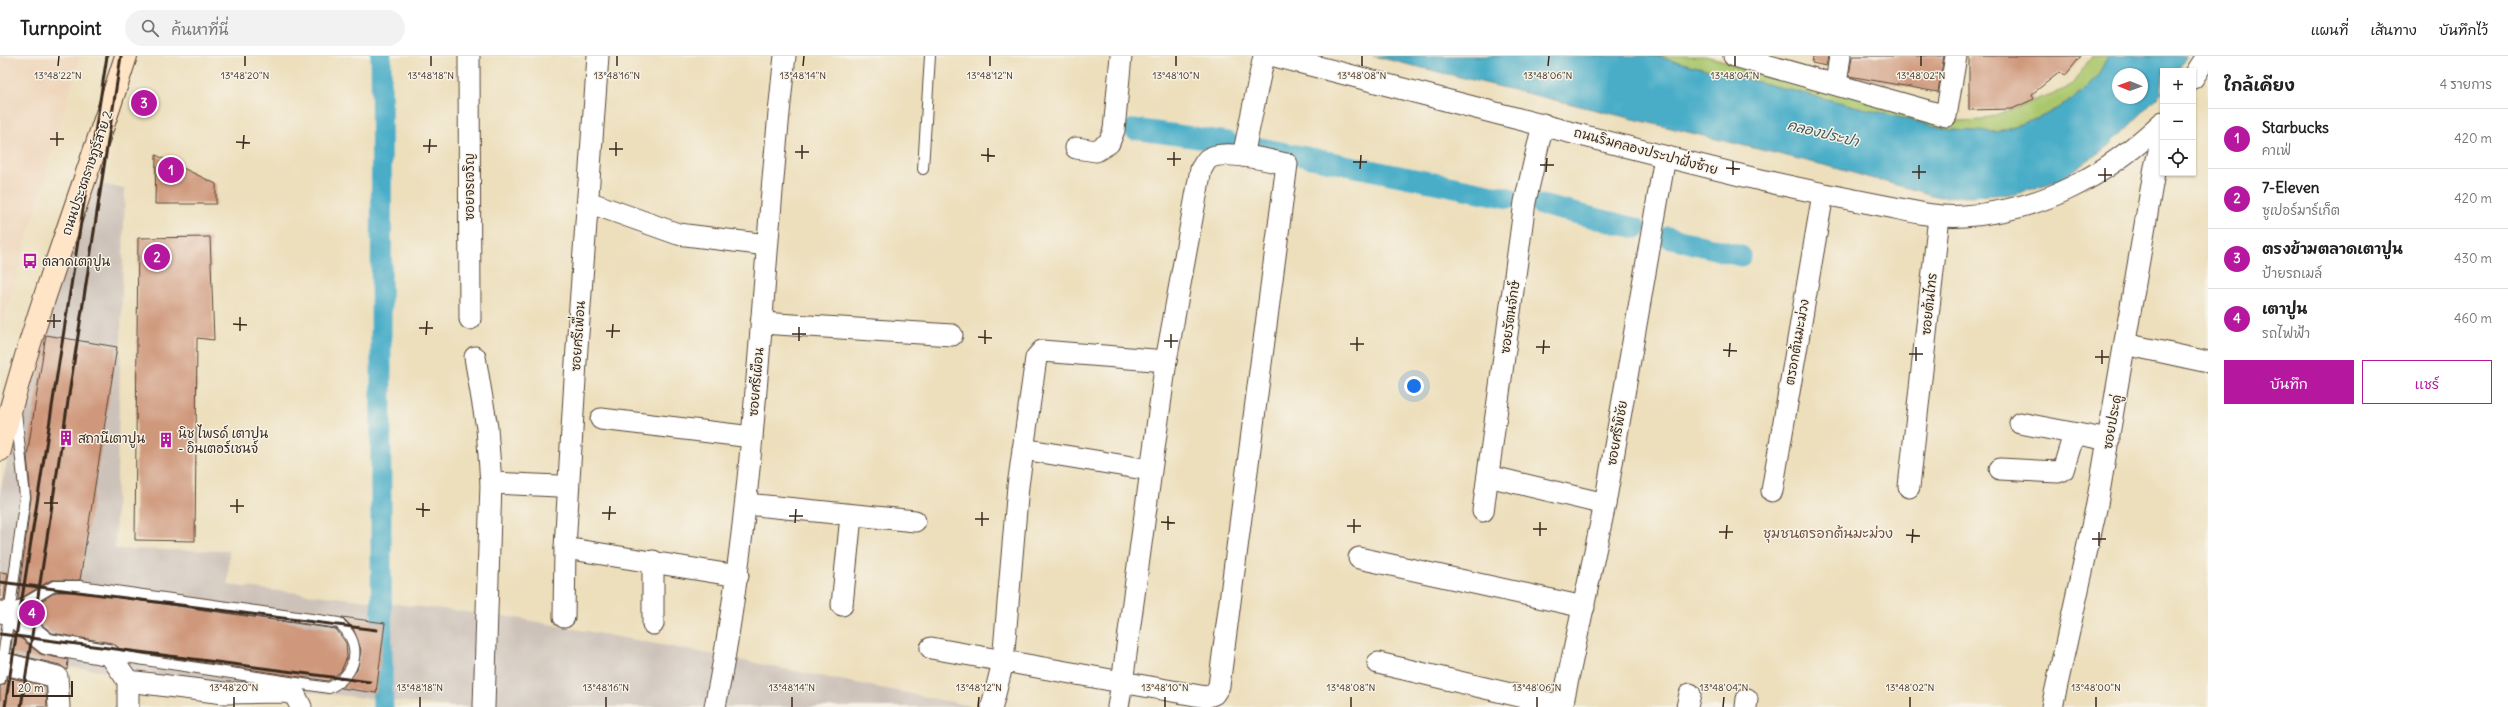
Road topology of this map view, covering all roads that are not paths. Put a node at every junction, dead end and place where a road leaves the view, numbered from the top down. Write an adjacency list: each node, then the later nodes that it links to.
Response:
1 (126, 56): 34 (main road, ถนนประชาราษฎร์สาย 2)
2 (470, 56): 27 (street, ซอยจรเจริญ)
3 (598, 56): 24 (street, ซอยศรีเพื่อน)
4 (785, 56): 26 (street, ซอยศรีเผือน)
5 (930, 56): 22 (lane)
6 (1121, 56): 19 (street)
7 (1264, 56): 20 (street)
8 (1275, 56): 16 (street, ถนนริมคลองประปาฝั่งซ้าย)
9 (1734, 56): 13 (street)
10 (1840, 56): 15 (street)
11 (1956, 56): 15 (street)
12 (2207, 56): 14 (street)
13 (1771, 61): 15 (street)
14 (2196, 73)
15 (1836, 84)
16 (1543, 124): 21 (street, ถนนริมคลองประปาฝั่งซ้าย); 44 (street, ซอยรัตนจักษ์)
17 (2160, 125): 25 (street, ถนนริมคลองประปาฝั่งซ้าย)
18 (2162, 140): 30 (street, ซอยประดู่)
19 (1076, 148)
20 (1243, 156): 32 (street); 69 (street)
21 (1665, 157): 23 (street, ถนนริมคลองประปาฝั่งซ้าย); 50 (street, ซอยศรีพิชัย)
22 (923, 169)
23 (1823, 194): 25 (street, ถนนริมคลองประปาฝั่งซ้าย); 48 (street, ตรอกต้นมะม่วง)
24 (588, 202): 26 (street); 54 (street, ซอยศรีเพื่อน)
25 (1939, 217): 47 (street, ซอยต้นไทร)
26 (767, 245): 28 (street, ซอยศรีเผือน)
27 (470, 319)
28 (761, 323): 29 (street); 38 (street, ซอยศรีเผือน)
29 (952, 335)
30 (2125, 344): 33 (street); 39 (street, ซอยประดู่)
31 (475, 357): 45 (street)
32 (1166, 361): 40 (street); 43 (street)
33 (2208, 362)
34 (14, 392): 41 (main road, ถนนประชาราษฎร์สาย 2); 60 (lane)
35 (601, 419): 38 (street)
36 (2020, 423): 37 (street)
37 (2074, 434): 39 (street); 42 (street)
38 (752, 437): 49 (street, ซอยศรีเผือน)
39 (2108, 440): 79 (street, ซอยประดู่)
40 (1023, 449): 43 (street); 65 (street)
41 (0, 450)
42 (2000, 469)
43 (1150, 470): 69 (street)
44 (1488, 476): 50 (street); 51 (street, ซอยรัตนจักษ์)
45 (491, 483): 46 (street); 76 (street)
46 (558, 486)
47 (1909, 487)
48 (1772, 491)
49 (746, 504): 52 (street); 57 (street, ซอยศรีเผือน)
50 (1605, 504): 59 (street, ซอยศรีพิชัย)
51 (1483, 511)
52 (851, 516): 53 (street); 58 (street)
53 (915, 521)
54 (565, 548): 56 (street); 61 (street, ซอยศรีเพื่อน)
55 (1359, 558): 59 (street)
56 (653, 562): 57 (street); 62 (street)
57 (738, 576): 77 (street, ซอยศรีเผือน)
58 (842, 605)
59 (1584, 607): 72 (street, ซอยศรีพิชัย)
60 (4, 612): 64 (street); 64 (lane); 67 (lane)
61 (564, 617)
62 (652, 624)
63 (931, 648): 65 (street)
64 (110, 655): 68 (street)
65 (1004, 662): 69 (street); 71 (street)
66 (1378, 663): 72 (street)
67 (1, 672): 73 (street)
68 (128, 681): 70 (street); 74 (street)
69 (1122, 683): 78 (street)
70 (224, 700): 75 (street)
71 (992, 706)
72 (1562, 706)
73 (59, 707)
74 (128, 707)
75 (300, 707)
76 (484, 707)
77 (714, 707)
78 (1118, 707)
79 (2052, 707)

